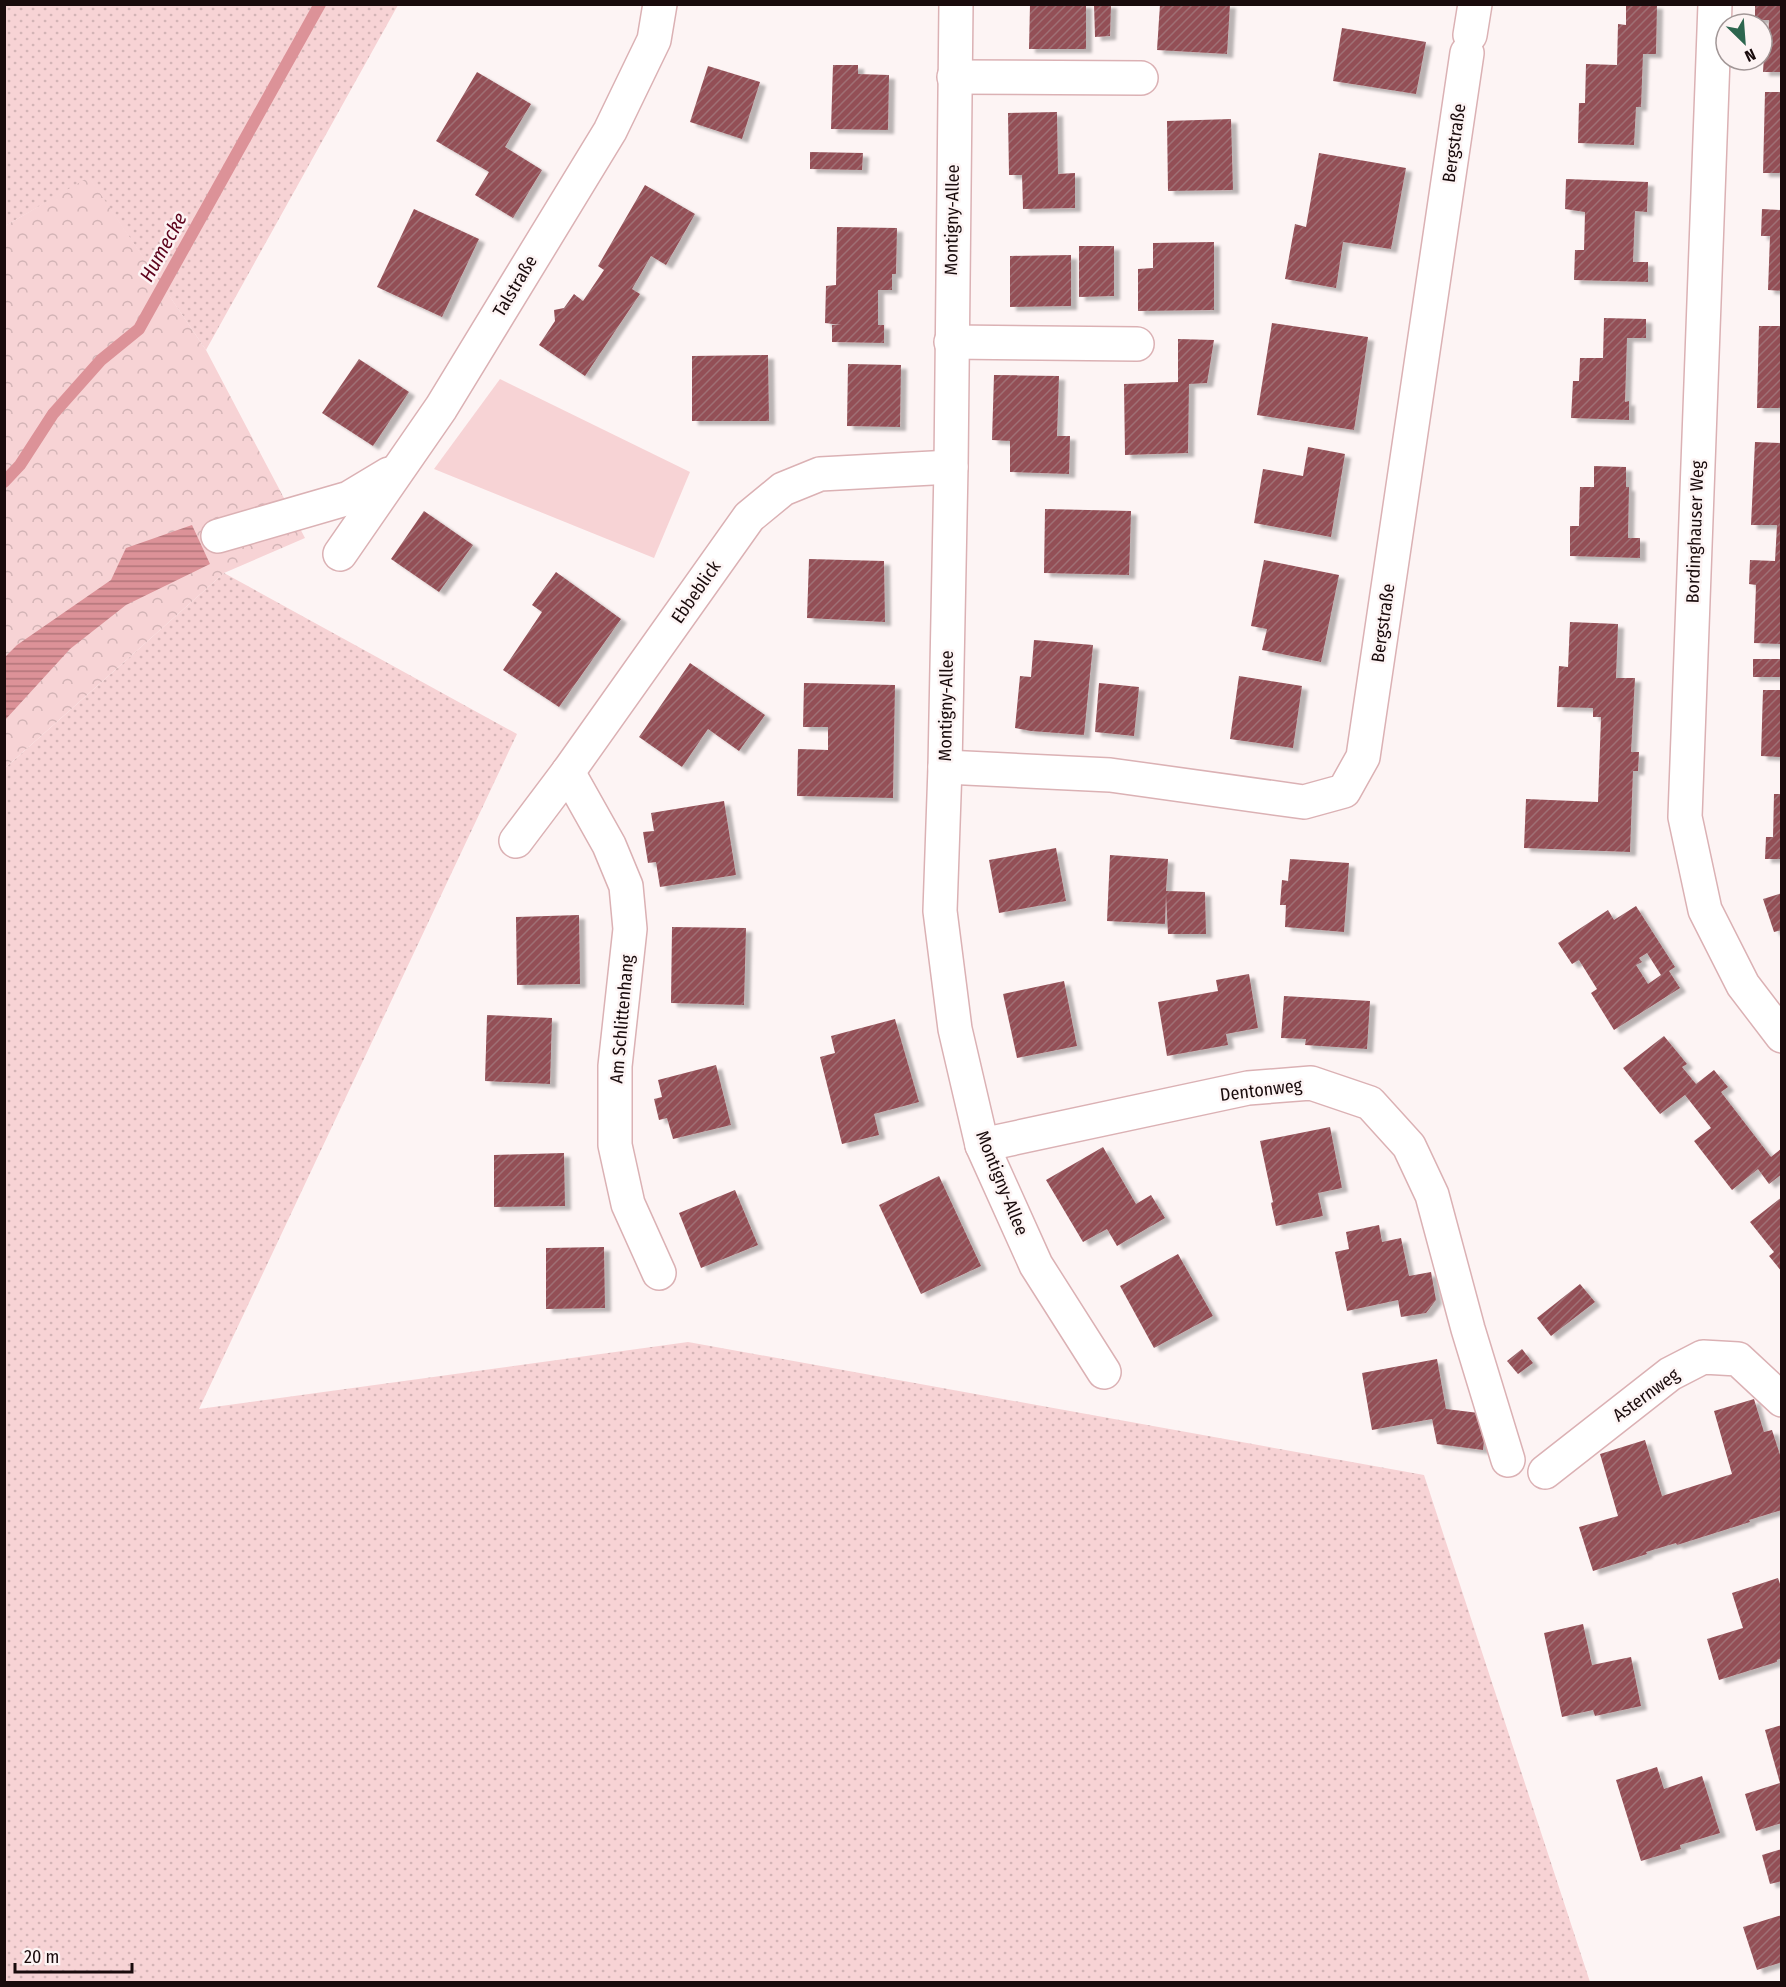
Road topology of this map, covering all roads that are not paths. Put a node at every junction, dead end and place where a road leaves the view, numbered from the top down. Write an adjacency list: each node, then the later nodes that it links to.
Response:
1 (660, 4): 10 (street, Talstraße)
2 (956, 4): 5 (street, Montigny-Allee)
3 (1715, 4): 16 (street, Bordinghauser Weg)
4 (1471, 31): 13 (street, Bergstraße)
5 (954, 77): 6 (street); 7 (street, Montigny-Allee)
6 (1141, 78)
7 (951, 342): 8 (street); 9 (street, Montigny-Allee)
8 (1137, 344)
9 (951, 467): 13 (street, Montigny-Allee); 14 (street, Ebbeblick)
10 (399, 469): 11 (street); 12 (street, Talstraße)
11 (218, 536)
12 (340, 554)
13 (945, 767): 17 (street, Montigny-Allee)
14 (568, 772): 15 (street, Ebbeblick); 18 (street, Am Schlittenhang)
15 (516, 841)
16 (1782, 1036)
17 (982, 1145): 19 (street, Montigny-Allee); 21 (street, Dentonweg)
18 (659, 1273)
19 (1104, 1372)
20 (1782, 1400): 22 (street, Asternweg)
21 (1508, 1460)
22 (1545, 1472)

